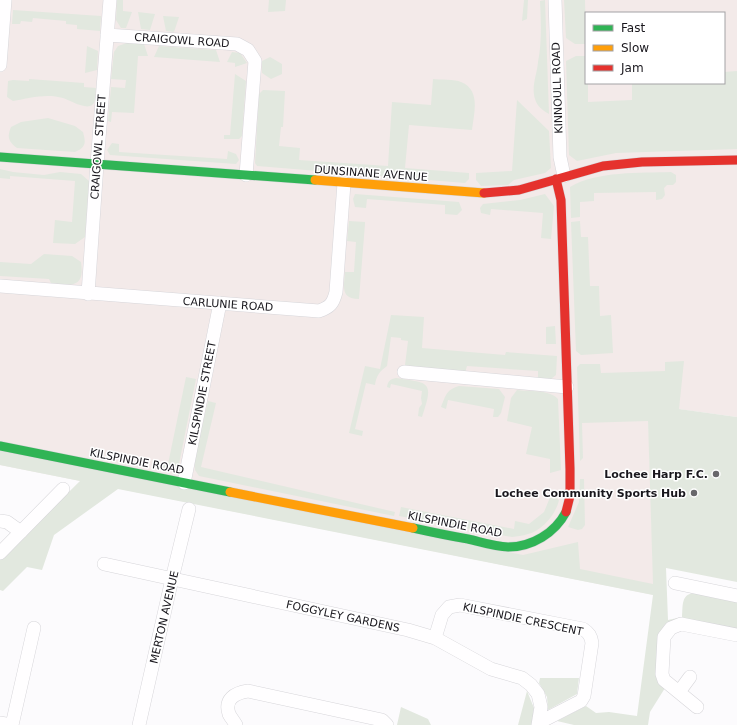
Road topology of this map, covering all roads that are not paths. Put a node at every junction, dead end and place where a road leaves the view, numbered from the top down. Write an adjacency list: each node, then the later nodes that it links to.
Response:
1 (5, 0): 5 (street)
2 (110, 0): 4 (street, CRAIGOWL STREET)
3 (555, 0): 10 (street, KINNOULL ROAD)
4 (107, 35): 8 (street, CRAIGOWL STREET); 9 (street, CRAIGOWL ROAD)
5 (0, 66)
6 (0, 157): 8 (street, DUNSINANE AVENUE)
7 (737, 160): 10 (street, DUNSINANE AVENUE)
8 (97, 164): 9 (street, DUNSINANE AVENUE); 13 (street, CRAIGOWL STREET)
9 (246, 175): 11 (street, DUNSINANE AVENUE)
10 (560, 178): 11 (street, DUNSINANE AVENUE); 16 (street, KILSPINDIE ROAD)
11 (344, 183): 14 (street, CARLUNIE ROAD)
12 (0, 286): 13 (street, CARLUNIE ROAD)
13 (88, 294): 14 (street, CARLUNIE ROAD)
14 (220, 304): 18 (street, KILSPINDIE STREET)
15 (404, 372): 16 (street)
16 (567, 387): 18 (street, KILSPINDIE ROAD)
17 (0, 446): 18 (street, KILSPINDIE ROAD)
18 (184, 483)
19 (63, 489): 22 (street)
20 (189, 509): 25 (street, MERTON AVENUE)
21 (0, 521): 22 (street)
22 (21, 532): 23 (street)
23 (0, 552)
24 (104, 564): 25 (street, FOGGYLEY GARDENS)
25 (172, 579): 30 (street, FOGGYLEY GARDENS); 37 (street, MERTON AVENUE)
26 (675, 583): 27 (street)
27 (737, 596)
28 (34, 628): 36 (street)
29 (737, 635): 32 (street)
30 (435, 638): 34 (street, FOGGYLEY GARDENS); 34 (street, KILSPINDIE CRESCENT)
31 (690, 677): 32 (street)
32 (679, 692): 33 (street)
33 (697, 707)
34 (539, 722)
35 (0, 723): 36 (street)
36 (12, 725)
37 (139, 725)
38 (236, 725): 39 (street)
39 (387, 725)

